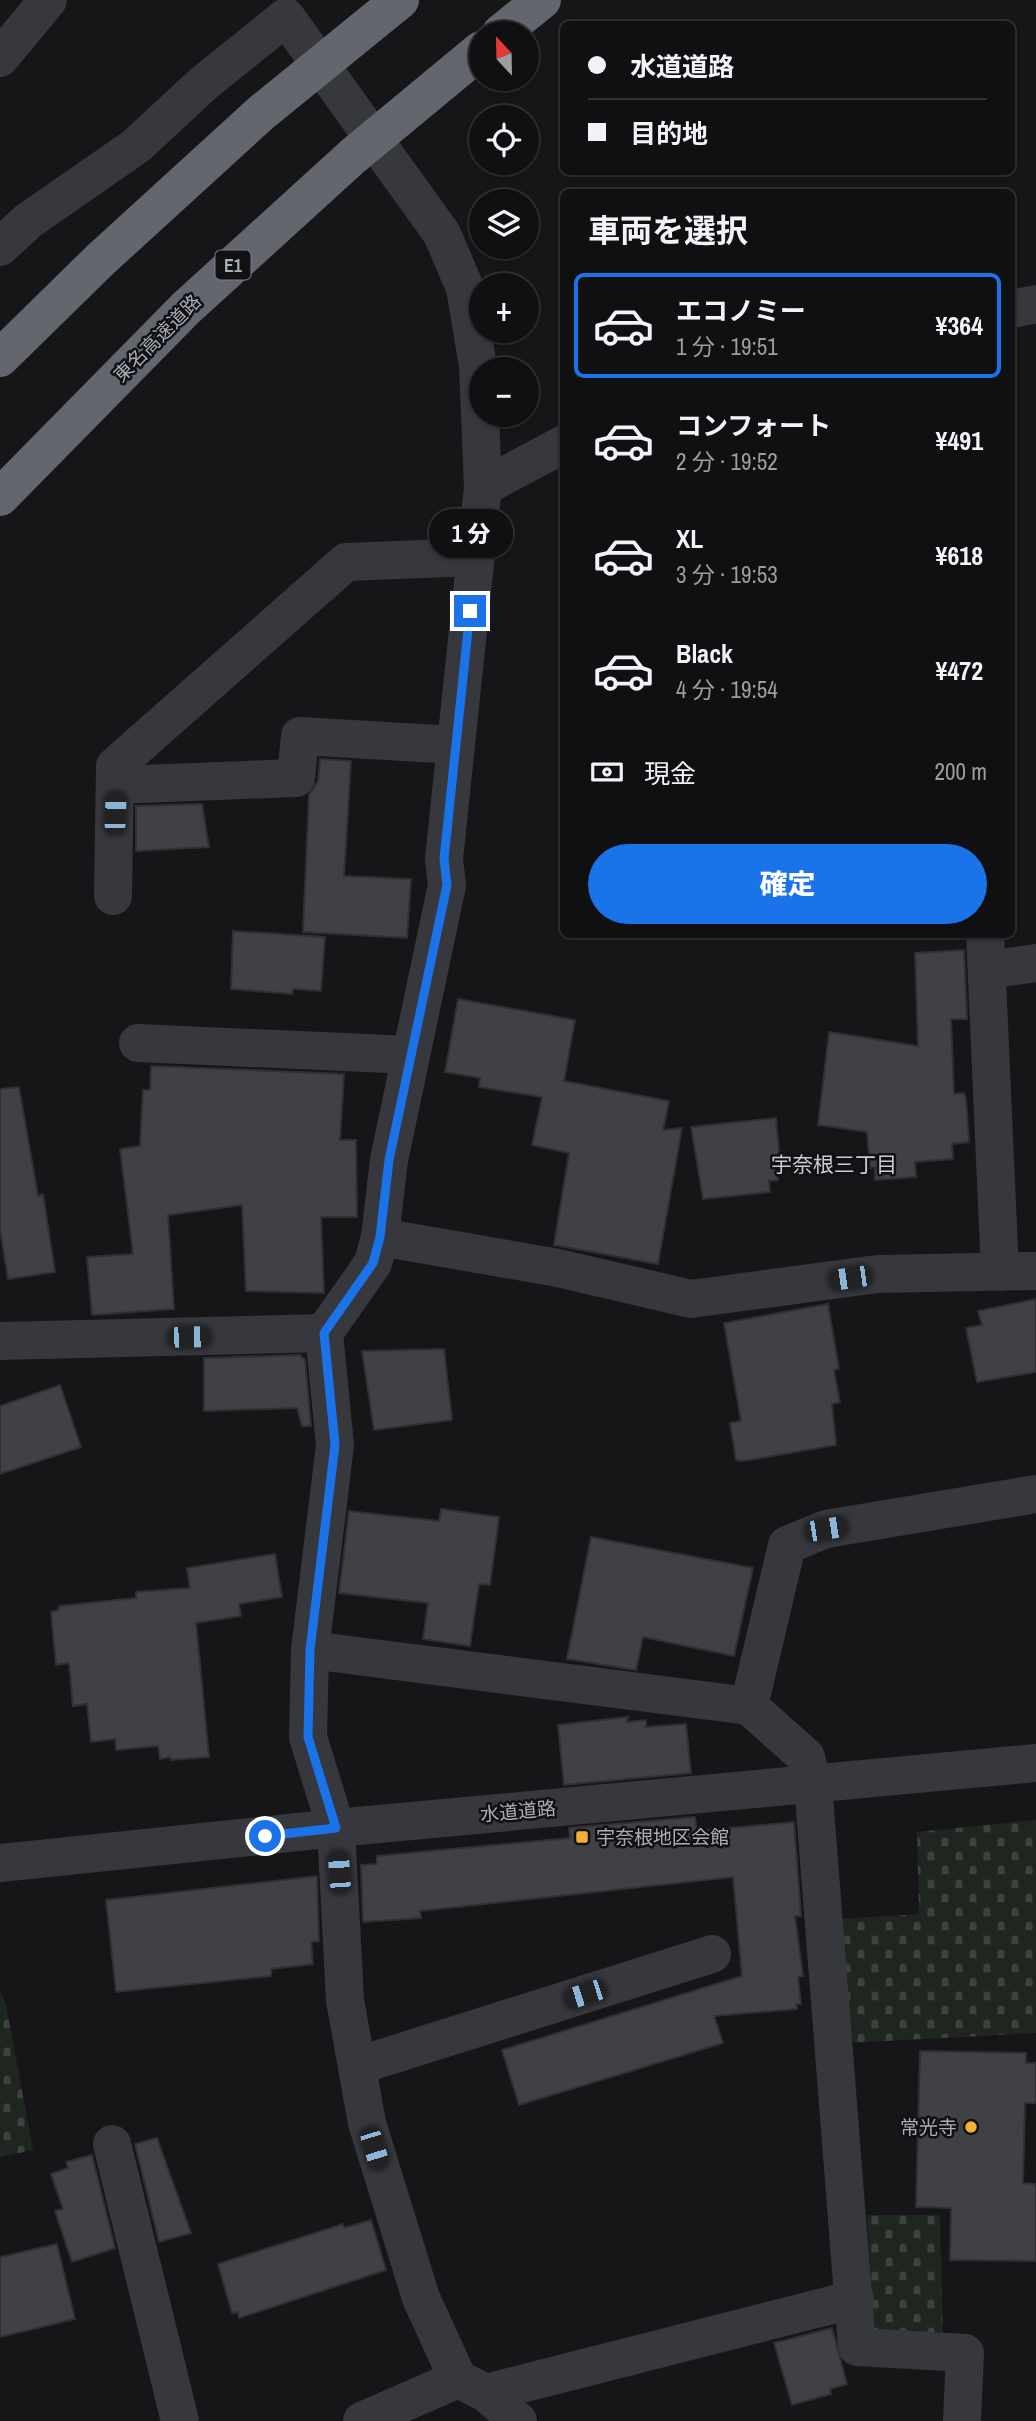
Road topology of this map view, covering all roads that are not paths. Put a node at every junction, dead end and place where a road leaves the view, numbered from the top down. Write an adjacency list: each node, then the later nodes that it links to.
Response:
1 (48, 0): 6 (street)
2 (400, 0): 11 (highway, bridge)
3 (542, 0): 5 (highway)
4 (297, 8): 8 (street); 13 (street)
5 (516, 21)
6 (0, 58)
7 (469, 60): 14 (highway, 東名高速道路 / E1, bridge)
8 (0, 247)
9 (1036, 304): 10 (street)
10 (1015, 308)
11 (0, 358)
12 (560, 446): 13 (street)
13 (483, 487): 15 (street)
14 (0, 497)
15 (476, 558): 16 (street); 17 (street)
16 (456, 745): 17 (street); 22 (street)
17 (116, 785): 18 (street)
18 (113, 896)
19 (986, 952): 20 (street); 24 (street)
20 (1036, 962)
21 (138, 1043): 22 (street)
22 (411, 1055): 23 (street)
23 (380, 1237): 24 (street); 25 (street)
24 (1018, 1271)
25 (324, 1333): 26 (street); 28 (street)
26 (0, 1341)
27 (1036, 1494): 29 (street)
28 (310, 1650): 29 (street); 32 (street)
29 (749, 1706): 31 (street)
30 (1036, 1763): 31 (street, 水道道路)
31 (813, 1784): 32 (street, 水道道路); 37 (street)
32 (336, 1828): 33 (street, 水道道路); 35 (street)
33 (0, 1863)
34 (712, 1954): 35 (street)
35 (357, 2066): 38 (street)
36 (112, 2144): 39 (street)
37 (855, 2299): 38 (street); 42 (street)
38 (472, 2386): 40 (street); 41 (street)
39 (180, 2421)
40 (362, 2421)
41 (518, 2421)
42 (962, 2421)

